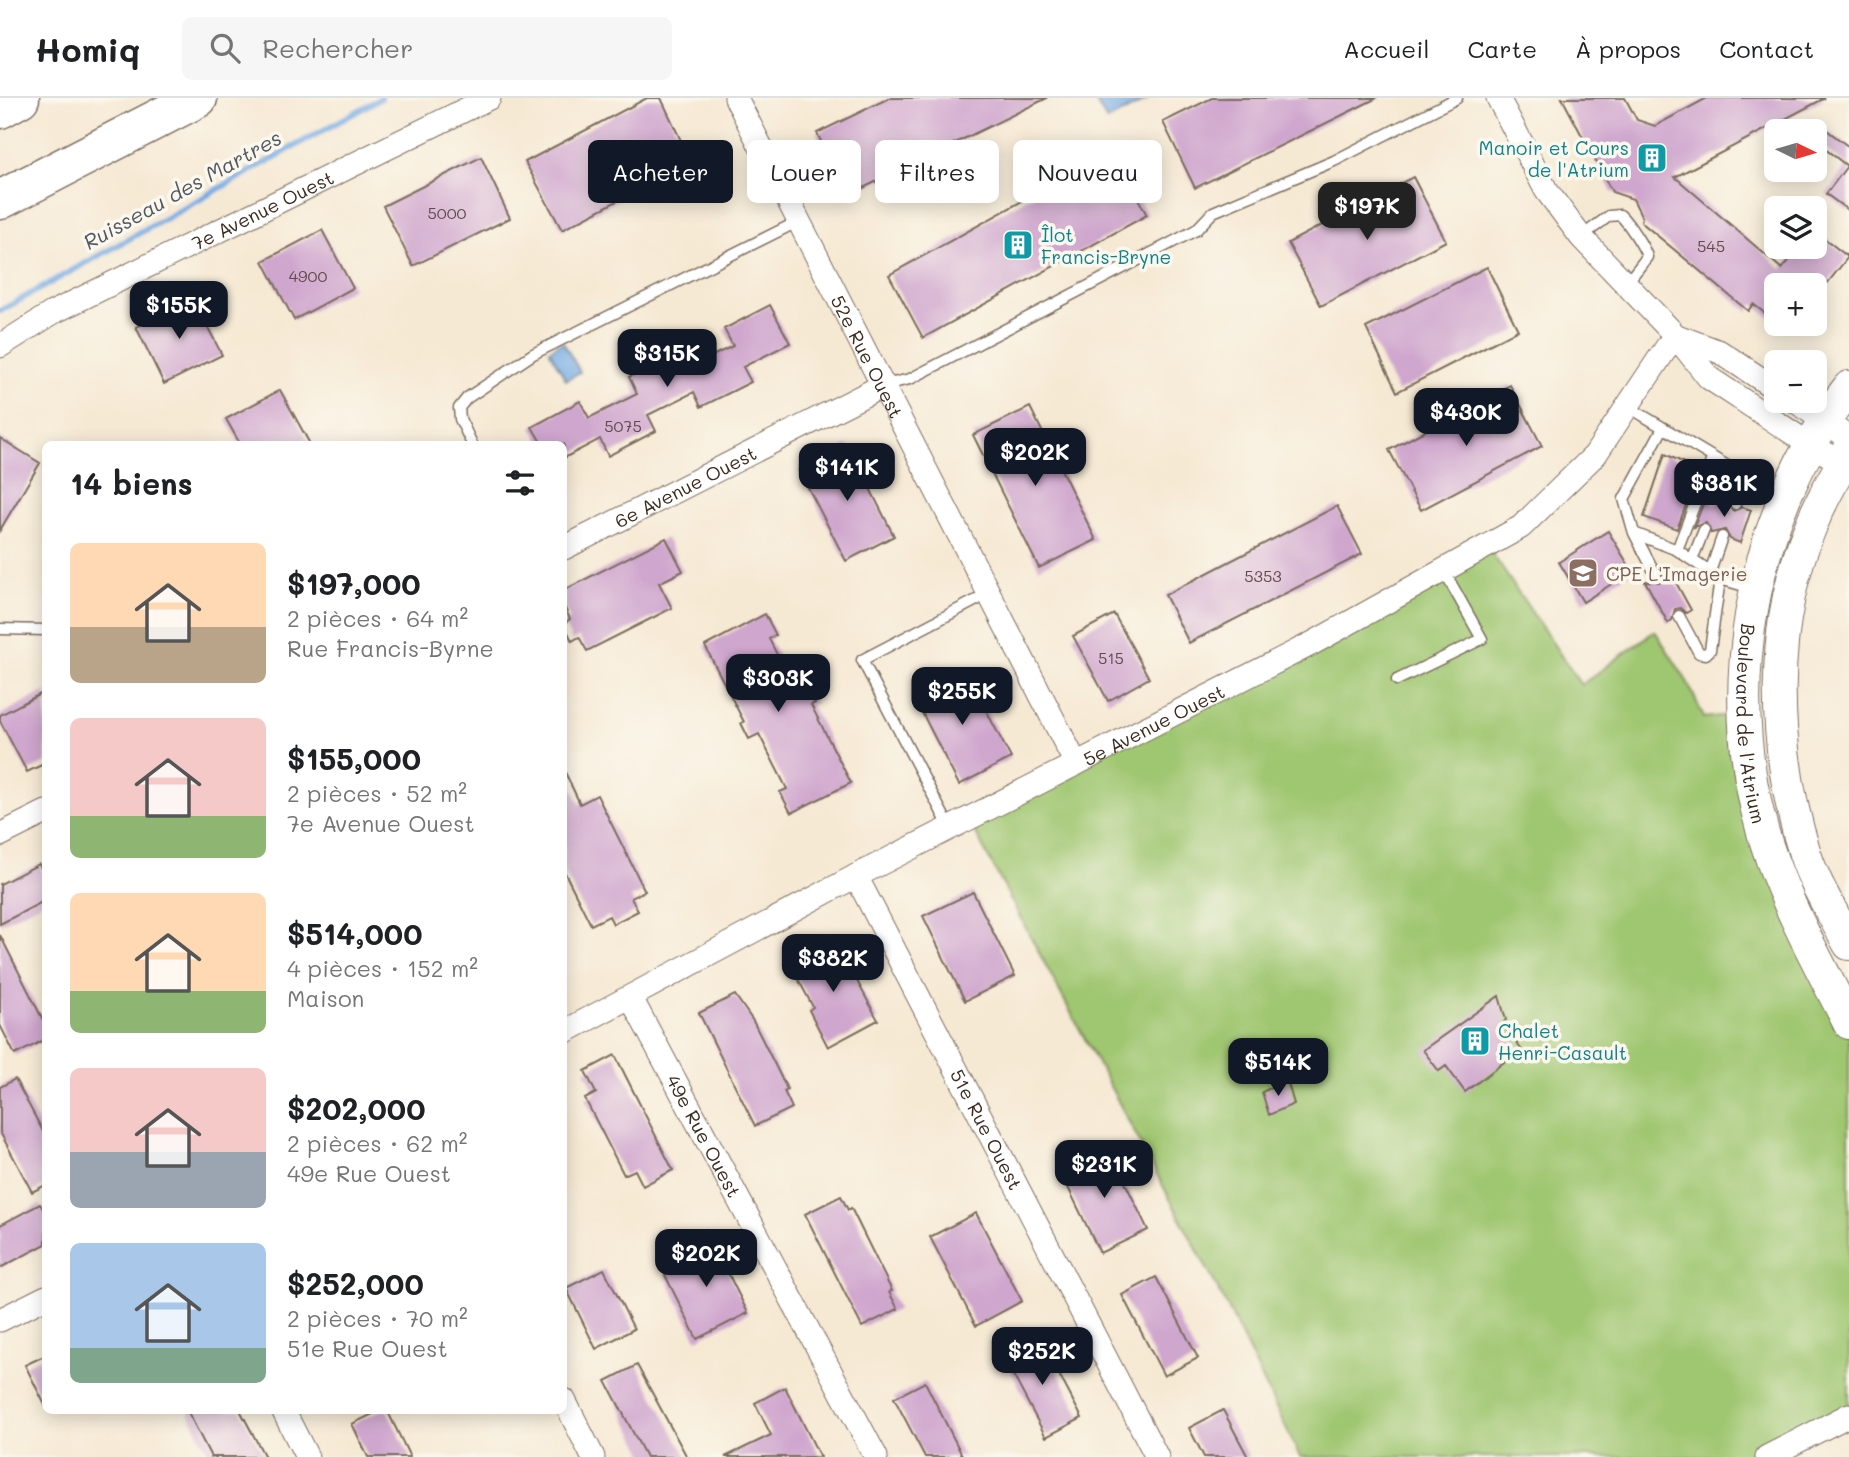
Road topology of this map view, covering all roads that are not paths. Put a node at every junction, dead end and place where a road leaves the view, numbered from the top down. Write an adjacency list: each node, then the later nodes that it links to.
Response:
1 (20, 98): 7 (highway)
2 (198, 98): 8 (highway)
3 (489, 98): 15 (street, 7e Avenue Ouest)
4 (736, 98): 10 (street, 52e Rue Ouest)
5 (1457, 98): 17 (lane)
6 (1499, 98): 12 (street)
7 (0, 108)
8 (76, 162): 9 (highway); 11 (highway)
9 (0, 200)
10 (799, 221): 17 (street, 52e Rue Ouest); 23 (lane)
11 (0, 225)
12 (1581, 237): 13 (street); 13 (lane)
13 (1626, 284): 14 (street)
14 (1675, 335): 16 (street); 19 (street, 5e Avenue Ouest); 22 (street)
15 (0, 346)
16 (1764, 380)
17 (884, 385): 34 (street, 6e Avenue Ouest); 42 (street, 52e Rue Ouest)
18 (1849, 387): 22 (street, Boulevard de l'Atrium)
19 (1627, 406): 21 (lane); 37 (street, 5e Avenue Ouest)
20 (1803, 413): 22 (street)
21 (1663, 428): 25 (lane); 32 (lane)
22 (1816, 432): 24 (street); 29 (street, Boulevard de l'Atrium)
23 (471, 441)
24 (1847, 450): 52 (street, Boulevard de l'Atrium)
25 (1712, 458): 26 (lane); 35 (lane)
26 (1728, 467): 27 (lane); 28 (lane)
27 (1746, 478): 29 (lane); 30 (lane)
28 (1716, 497)
29 (1784, 500): 41 (street, Boulevard de l'Atrium)
30 (1735, 504)
31 (1704, 530): 36 (lane)
32 (1634, 533): 35 (lane); 39 (lane)
33 (1722, 537): 38 (lane)
34 (567, 546)
35 (1677, 550): 36 (lane)
36 (1692, 560): 38 (lane)
37 (1444, 571): 46 (lane); 47 (street, 5e Avenue Ouest)
38 (1710, 572): 40 (lane)
39 (1656, 575)
40 (1720, 579): 41 (lane); 43 (lane)
41 (1757, 590): 54 (street, Boulevard de l'Atrium)
42 (988, 594): 47 (street, 52e Rue Ouest); 49 (lane)
43 (1679, 616)
44 (0, 629): 45 (lane)
45 (42, 630)
46 (1397, 680)
47 (1076, 764): 49 (street, 5e Avenue Ouest)
48 (42, 815): 50 (street)
49 (950, 828): 51 (street, 5e Avenue Ouest)
50 (0, 835)
51 (856, 876): 53 (street, 5e Avenue Ouest); 64 (street, 51e Rue Ouest)
52 (1849, 944)
53 (631, 998): 55 (street, 5e Avenue Ouest); 63 (street, 49e Rue Ouest)
54 (1849, 1023)
55 (567, 1030)
56 (42, 1299): 57 (street)
57 (0, 1320)
58 (567, 1406): 62 (street)
59 (285, 1414): 61 (street)
60 (1849, 1415): 65 (street)
61 (307, 1457)
62 (593, 1457)
63 (876, 1457)
64 (1157, 1457)
65 (1767, 1457)

